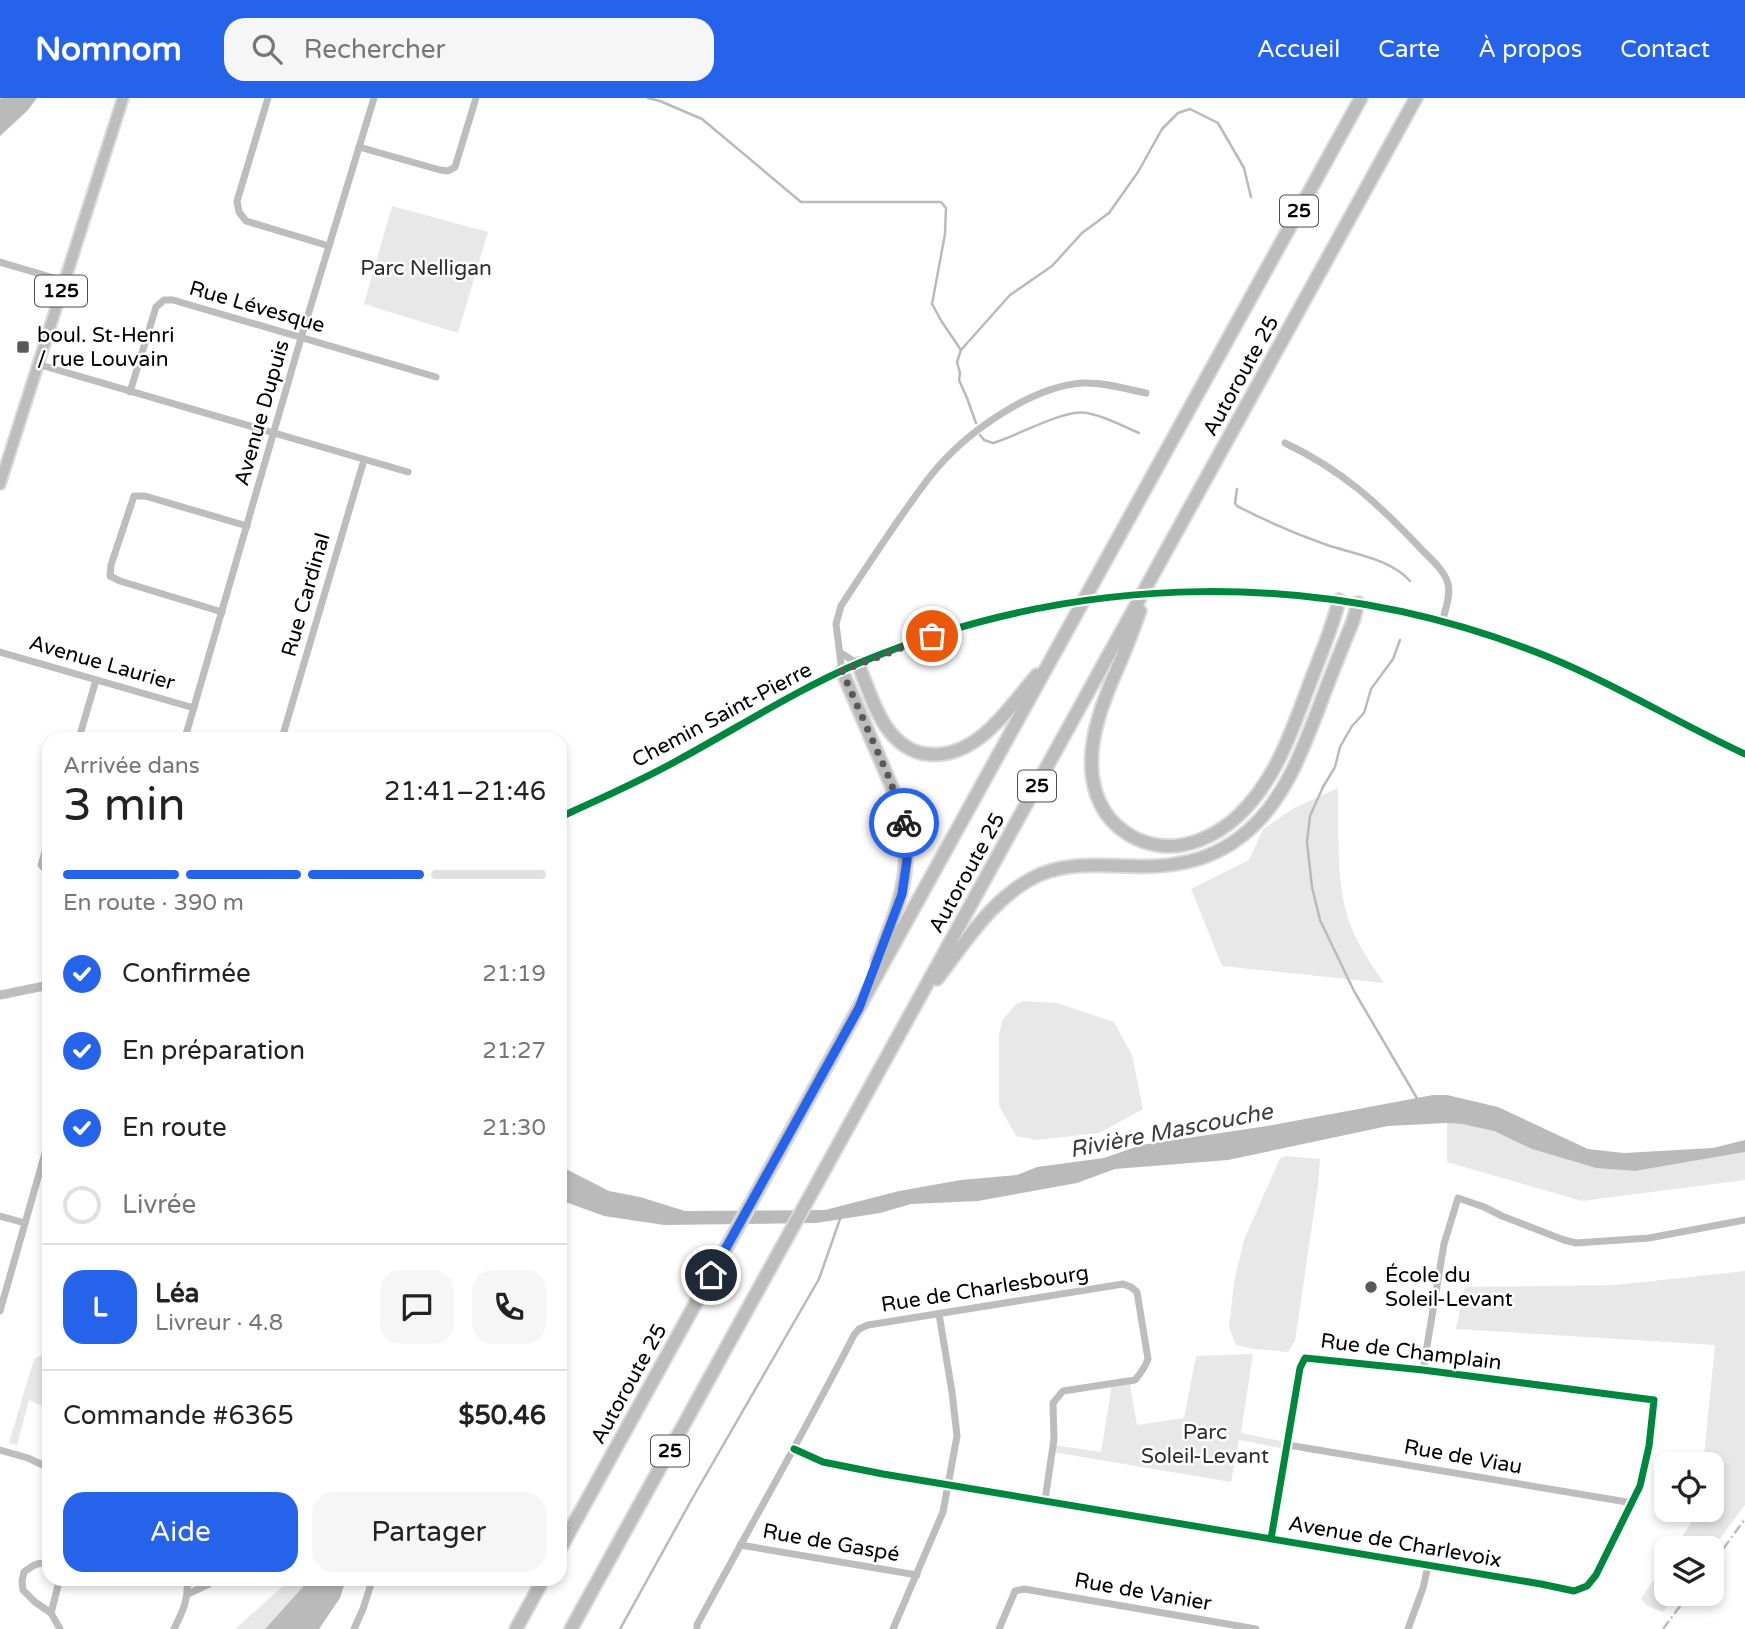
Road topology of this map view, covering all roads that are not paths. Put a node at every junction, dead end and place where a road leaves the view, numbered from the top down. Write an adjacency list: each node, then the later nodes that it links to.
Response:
1 (123, 98): 10 (main road, 125)
2 (268, 98): 8 (street)
3 (374, 98): 7 (street, Avenue Dupuis)
4 (476, 98): 7 (street)
5 (1361, 98): 29 (highway, Autoroute 25 / 25)
6 (1416, 98): 22 (highway, Autoroute 25 / 25)
7 (359, 147): 8 (street, Avenue Dupuis)
8 (329, 246): 11 (street, Avenue Dupuis)
9 (0, 262): 10 (street)
10 (64, 281): 12 (main road, 125)
11 (302, 338): 13 (street, Rue Lévesque); 14 (street, Rue Lévesque); 16 (street, Avenue Dupuis)
12 (37, 364): 14 (street); 20 (main road, 125)
13 (436, 377)
14 (130, 392): 16 (street)
15 (1146, 393): 28 (street, Chemin Saint-Pierre)
16 (274, 433): 18 (street); 21 (street, Avenue Dupuis)
17 (1285, 443): 26 (street)
18 (364, 460): 19 (street); 36 (street, Rue Cardinal)
19 (408, 472)
20 (0, 484)
21 (247, 526): 25 (street, Avenue Dupuis); 25 (street)
22 (1160, 562): 23 (highway); 42 (highway, Autoroute 25 / 25)
23 (1339, 600): 24 (street, Chemin Saint-Pierre); 30 (street, Chemin Saint-Pierre, bridge)
24 (1358, 603): 26 (street, Chemin Saint-Pierre); 42 (highway)
25 (222, 612): 33 (street, Avenue Dupuis)
26 (1442, 621): 37 (street, Chemin Saint-Pierre)
27 (0, 652): 32 (street, Avenue Laurier)
28 (841, 653): 30 (street); 31 (street, Chemin Saint-Pierre)
29 (1053, 656): 30 (highway); 41 (highway, Autoroute 25 / 25)
30 (859, 664): 31 (street, Chemin Saint-Pierre)
31 (842, 671): 38 (street, Chemin Saint-Pierre); 41 (highway)
32 (96, 680): 33 (street, Avenue Laurier); 34 (street)
33 (194, 708): 35 (street, Avenue Dupuis)
34 (81, 732)
35 (187, 732)
36 (284, 732)
37 (1745, 754)
38 (567, 814)
39 (42, 986): 40 (street)
40 (0, 995)
41 (859, 1008): 58 (highway, Autoroute 25 / 25)
42 (913, 1009): 75 (highway, Autoroute 25 / 25)
43 (42, 1164): 46 (street)
44 (0, 1216): 46 (street)
45 (1745, 1220): 49 (street)
46 (25, 1223): 47 (street)
47 (0, 1311)
48 (939, 1314): 53 (street, Rue de Charlesbourg); 55 (street); 56 (street, Rue de Charlesbourg)
49 (1423, 1370): 50 (street, Rue de Champlain); 51 (street, Rue de Champlain)
50 (1654, 1400): 57 (street, Avenue de Charlevoix)
51 (1288, 1444): 57 (street, Rue de Viau); 59 (street, Rue de Champlain)
52 (0, 1450): 54 (street)
53 (794, 1450): 55 (street, Avenue de Charlevoix); 60 (street, Rue de Charlesbourg)
54 (42, 1464)
55 (949, 1484): 56 (street, Avenue de Charlevoix); 63 (street)
56 (1045, 1500): 59 (street, Avenue de Charlevoix)
57 (1633, 1503): 62 (street, Avenue de Charlevoix)
58 (567, 1536)
59 (1271, 1539): 62 (street, Avenue de Charlevoix)
60 (740, 1545): 63 (street, Rue de Gaspé); 76 (street, Rue de Charlesbourg)
61 (42, 1563): 70 (street)
62 (1428, 1566): 80 (street)
63 (917, 1576): 77 (street)
64 (58, 1586): 70 (street)
65 (188, 1586): 69 (street)
66 (205, 1586): 69 (street)
67 (371, 1586): 73 (street)
68 (540, 1586): 74 (highway)
69 (188, 1594): 72 (street)
70 (51, 1613): 71 (street)
71 (61, 1629)
72 (174, 1629)
73 (354, 1629)
74 (516, 1629)
75 (571, 1629)
76 (696, 1629)
77 (893, 1629)
78 (999, 1629): 79 (street, Rue de Vanier)
79 (1256, 1629)
80 (1408, 1629)

